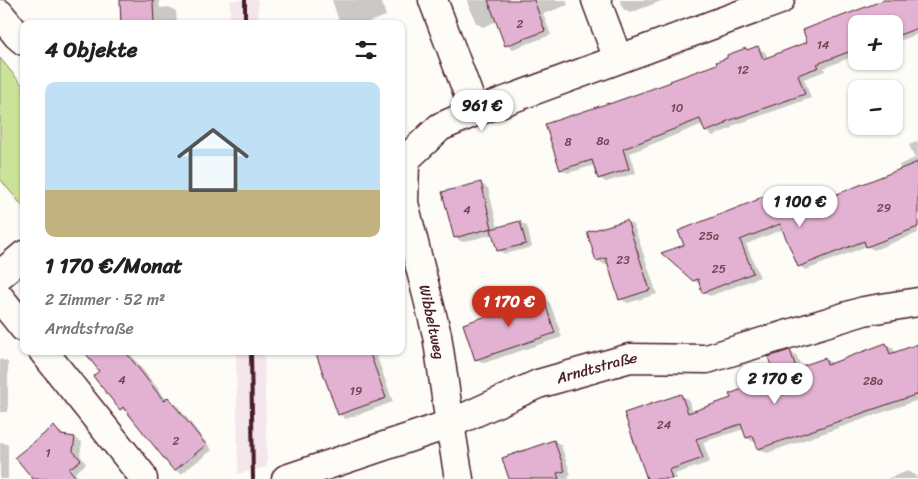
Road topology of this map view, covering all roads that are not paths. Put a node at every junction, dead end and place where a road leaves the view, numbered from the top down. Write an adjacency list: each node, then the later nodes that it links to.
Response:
1 (433, 0): 7 (street)
2 (596, 0): 6 (street)
3 (763, 3): 6 (street, Wibbeltweg)
4 (0, 14): 5 (street)
5 (20, 38)
6 (618, 59): 7 (street, Wibbeltweg)
7 (475, 112): 8 (street, Wibbeltweg)
8 (405, 160)
9 (405, 207): 16 (street, Wibbeltweg)
10 (20, 259): 11 (street)
11 (0, 275)
12 (0, 298): 14 (street)
13 (918, 302): 16 (street, Arndtstraße)
14 (20, 323)
15 (46, 355): 17 (street)
16 (450, 424): 18 (street, Arndtstraße); 19 (street, Wibbeltweg)
17 (144, 479)
18 (286, 479)
19 (460, 479)

